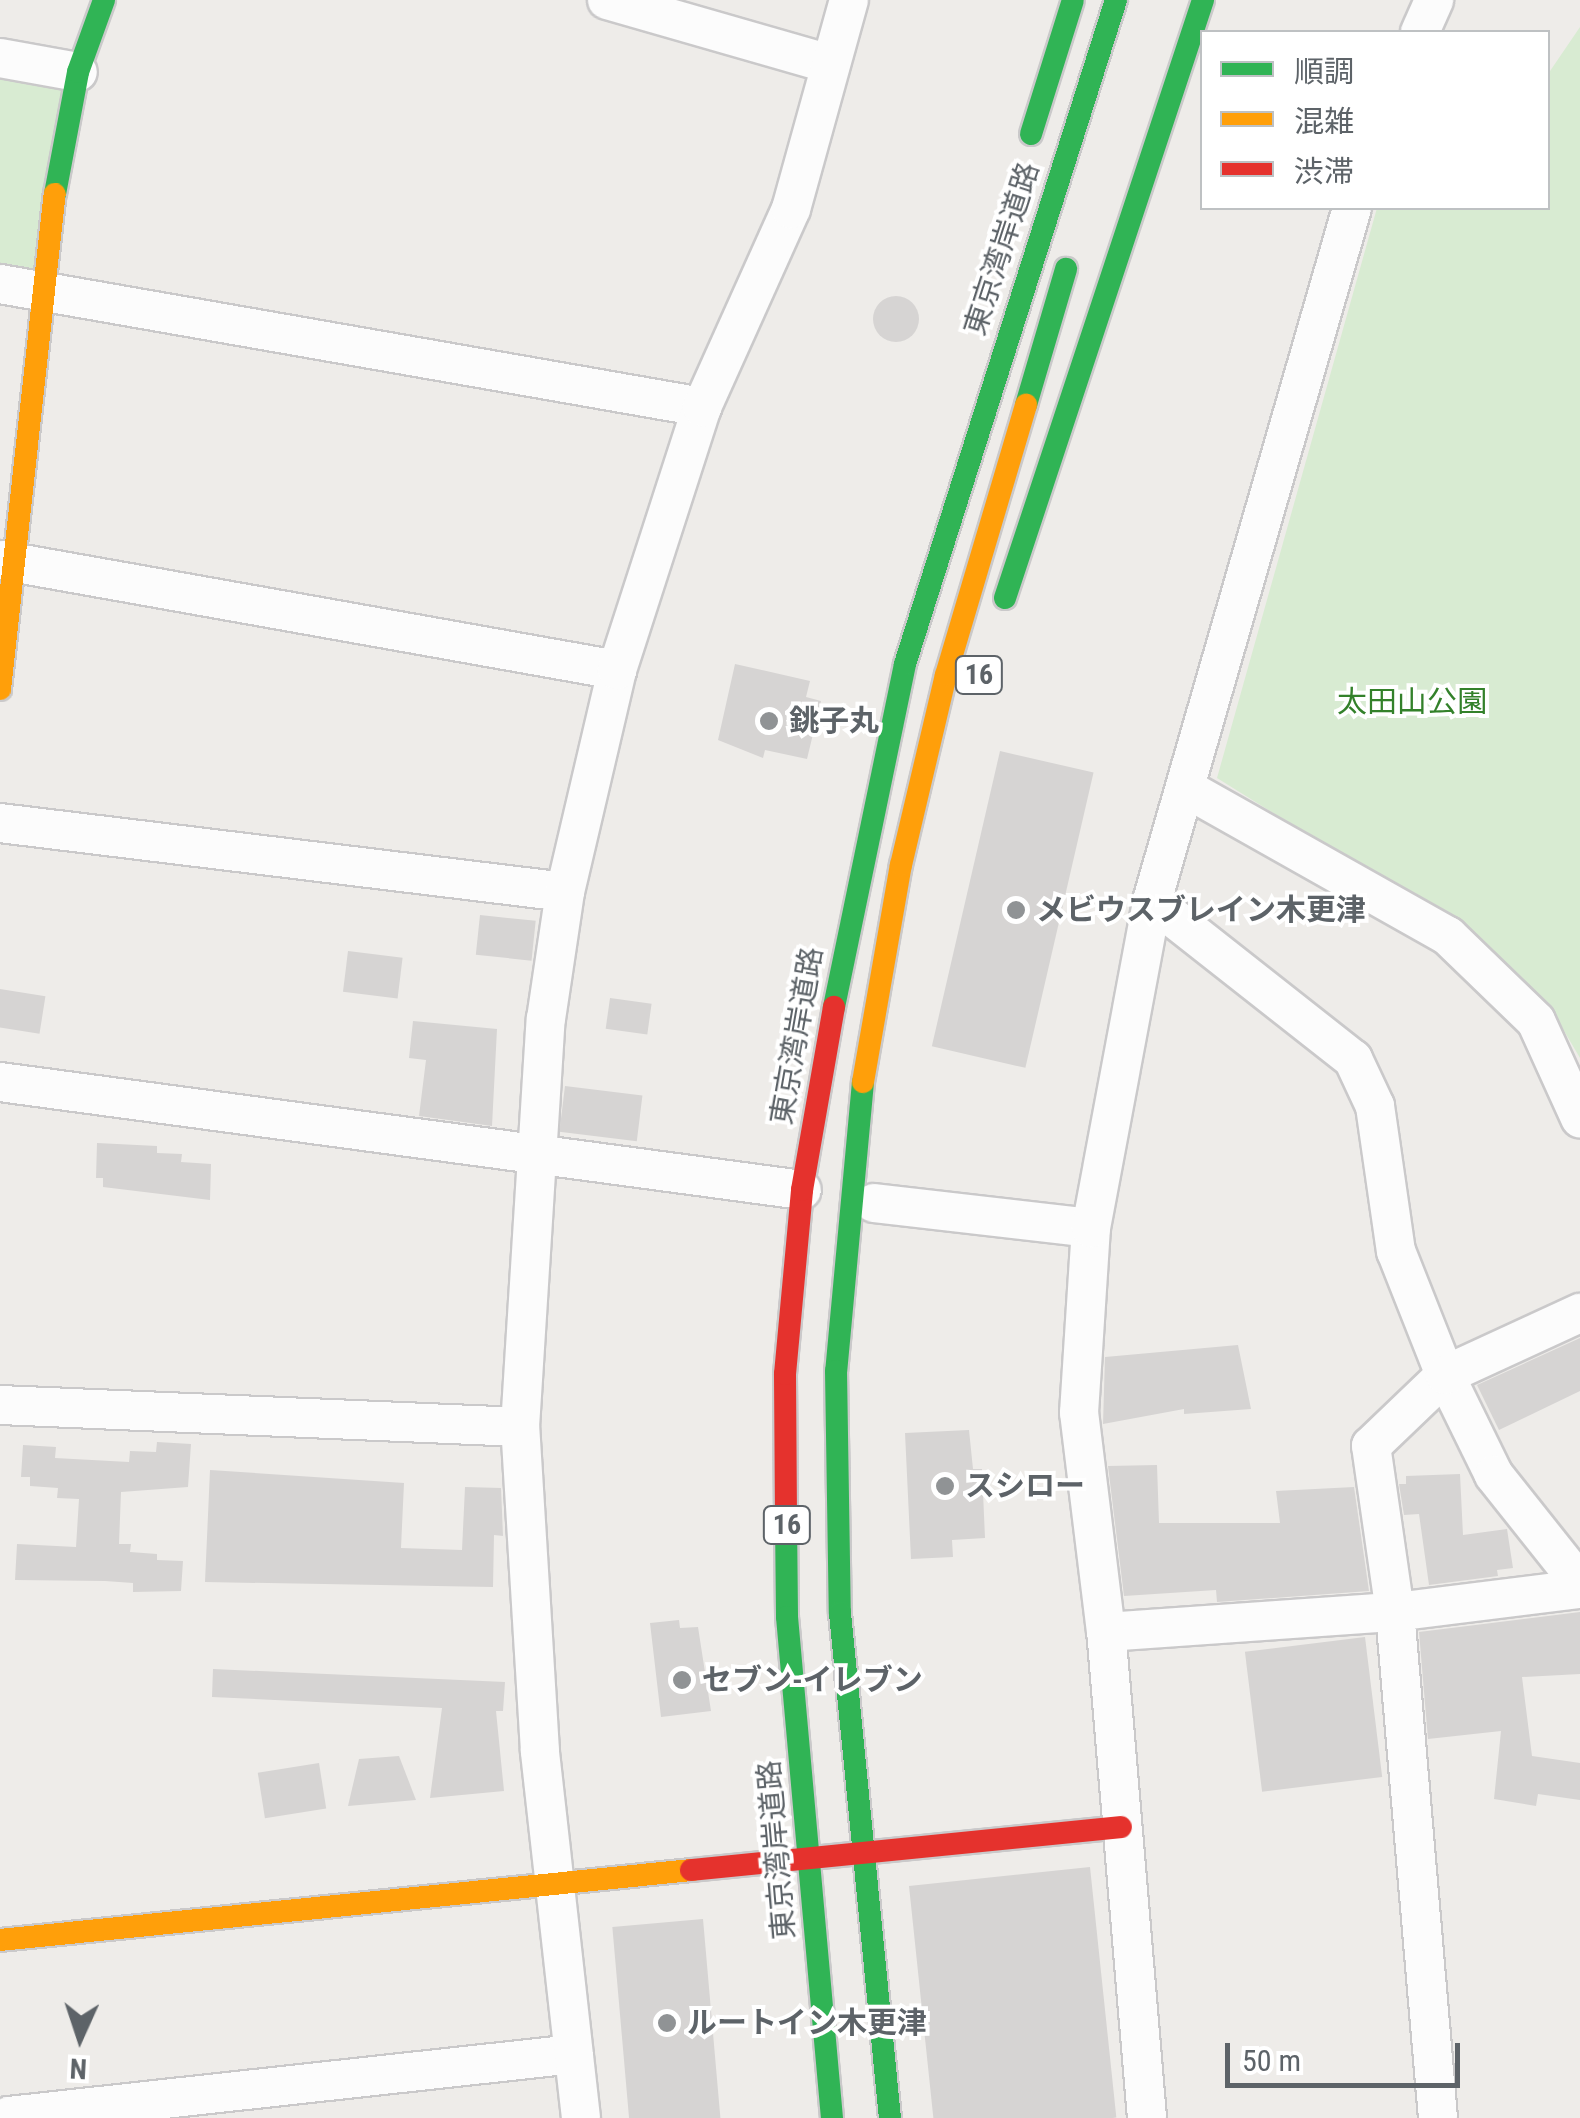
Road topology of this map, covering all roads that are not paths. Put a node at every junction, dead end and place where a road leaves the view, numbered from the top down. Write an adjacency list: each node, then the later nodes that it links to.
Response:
1 (104, 0): 11 (main road)
2 (607, 0): 10 (street)
3 (848, 0): 10 (street)
4 (1073, 0): 13 (main road)
5 (1116, 0): 32 (main road, 東京湾岸道路 / 16)
6 (1204, 0): 12 (main road, 16)
7 (1434, 0): 8 (street)
8 (1421, 30)
9 (0, 58): 11 (street)
10 (830, 64): 18 (street)
11 (78, 72): 17 (main road)
12 (1187, 103): 20 (main road, 16)
13 (1023, 158)
14 (1351, 210): 23 (street)
15 (1072, 252): 36 (main road, 16)
16 (0, 284): 17 (street)
17 (43, 291): 18 (street); 19 (main road)
18 (702, 408): 21 (street)
19 (7, 561): 21 (street); 22 (main road)
20 (996, 624)
21 (617, 670): 25 (street)
22 (0, 689)
23 (1187, 789): 26 (street); 28 (street)
24 (0, 823): 25 (street)
25 (565, 892): 31 (street)
26 (1152, 900): 34 (street); 37 (street)
27 (0, 1082): 31 (street)
28 (1580, 1118)
29 (782, 1136): 32 (main road, 16)
30 (883, 1146): 33 (main road, 16)
31 (534, 1153): 32 (street); 39 (street)
32 (802, 1190): 45 (main road, 東京湾岸道路 / 16)
33 (874, 1203): 34 (street); 36 (main road, 16)
34 (1091, 1228): 42 (street)
35 (1580, 1313): 37 (street)
36 (836, 1371): 44 (main road, 16)
37 (1446, 1376): 40 (street); 41 (street)
38 (0, 1404): 39 (street)
39 (520, 1427): 46 (street)
40 (1580, 1586): 41 (street)
41 (1395, 1612): 42 (street); 54 (street)
42 (1106, 1632): 43 (street)
43 (1121, 1828): 44 (main road); 53 (street)
44 (863, 1853): 45 (main road); 52 (main road, 16)
45 (807, 1860): 46 (main road); 51 (main road, 東京湾岸道路 / 16)
46 (556, 1884): 47 (main road); 48 (street)
47 (0, 1940)
48 (574, 2054): 49 (street); 50 (street)
49 (6, 2113)
50 (581, 2118)
51 (832, 2118)
52 (890, 2118)
53 (1148, 2118)
54 (1438, 2118)

